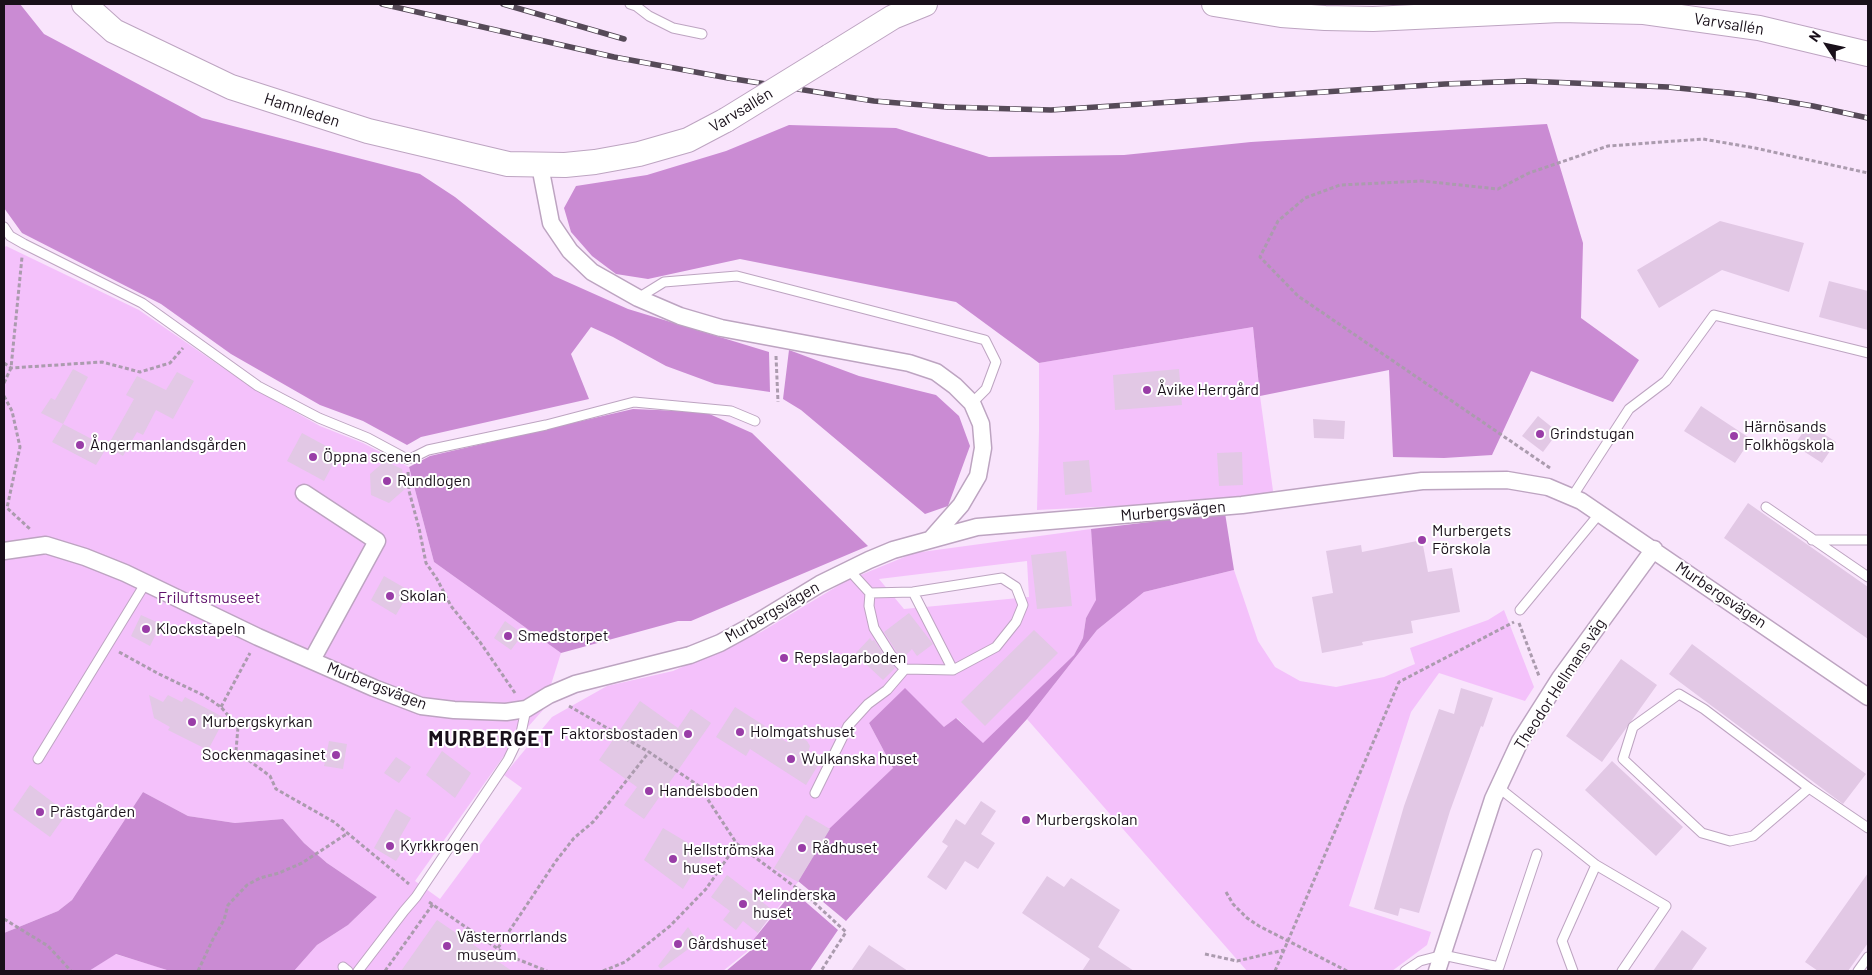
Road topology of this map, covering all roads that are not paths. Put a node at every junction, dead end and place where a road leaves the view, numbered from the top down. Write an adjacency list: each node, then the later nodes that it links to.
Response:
1 (84, 4): 7 (street, Hamnleden)
2 (630, 4): 5 (lane)
3 (925, 4): 7 (street, Varvsallén, bridge)
4 (1224, 5): 6 (street, Varvsallén)
5 (702, 34)
6 (1868, 54)
7 (540, 166): 9 (street)
8 (4, 227): 12 (lane)
9 (638, 298): 11 (street); 11 (lane)
10 (1868, 353): 13 (lane)
11 (972, 403): 17 (street)
12 (756, 421)
13 (1575, 492): 16 (street, Murbergsvägen); 17 (street, Murbergsvägen)
14 (304, 493): 28 (street)
15 (1766, 507): 18 (lane)
16 (1600, 513): 20 (street, Murbergsvägen); 27 (lane)
17 (931, 539): 22 (street, Murbergsvägen)
18 (1812, 540): 19 (lane); 23 (lane)
19 (1868, 540)
20 (1654, 549): 31 (street, Murbergsvägen); 34 (street, Theodor Hellmans väg)
21 (4, 551): 24 (street, Murbergsvägen)
22 (849, 570): 26 (lane); 32 (street, Murbergsvägen)
23 (1868, 577)
24 (145, 584): 28 (street, Murbergsvägen); 33 (lane)
25 (913, 592): 26 (lane); 30 (lane); 30 (lane)
26 (870, 594): 29 (lane)
27 (1520, 610)
28 (312, 660): 32 (street, Murbergsvägen)
29 (906, 669): 30 (lane); 36 (lane)
30 (953, 670)
31 (1868, 696)
32 (526, 710): 42 (lane)
33 (38, 759)
34 (1498, 787): 39 (lane); 40 (street, Theodor Hellmans väg)
35 (1809, 788): 35 (lane); 37 (lane)
36 (815, 792)
37 (1868, 828)
38 (1537, 854): 40 (lane)
39 (1596, 865): 45 (lane); 46 (lane)
40 (1443, 955): 43 (lane); 44 (street, Theodor Hellmans väg)
41 (1868, 957): 47 (lane)
42 (358, 971)
43 (1405, 971)
44 (1437, 971)
45 (1573, 971)
46 (1622, 971)
47 (1858, 971)

